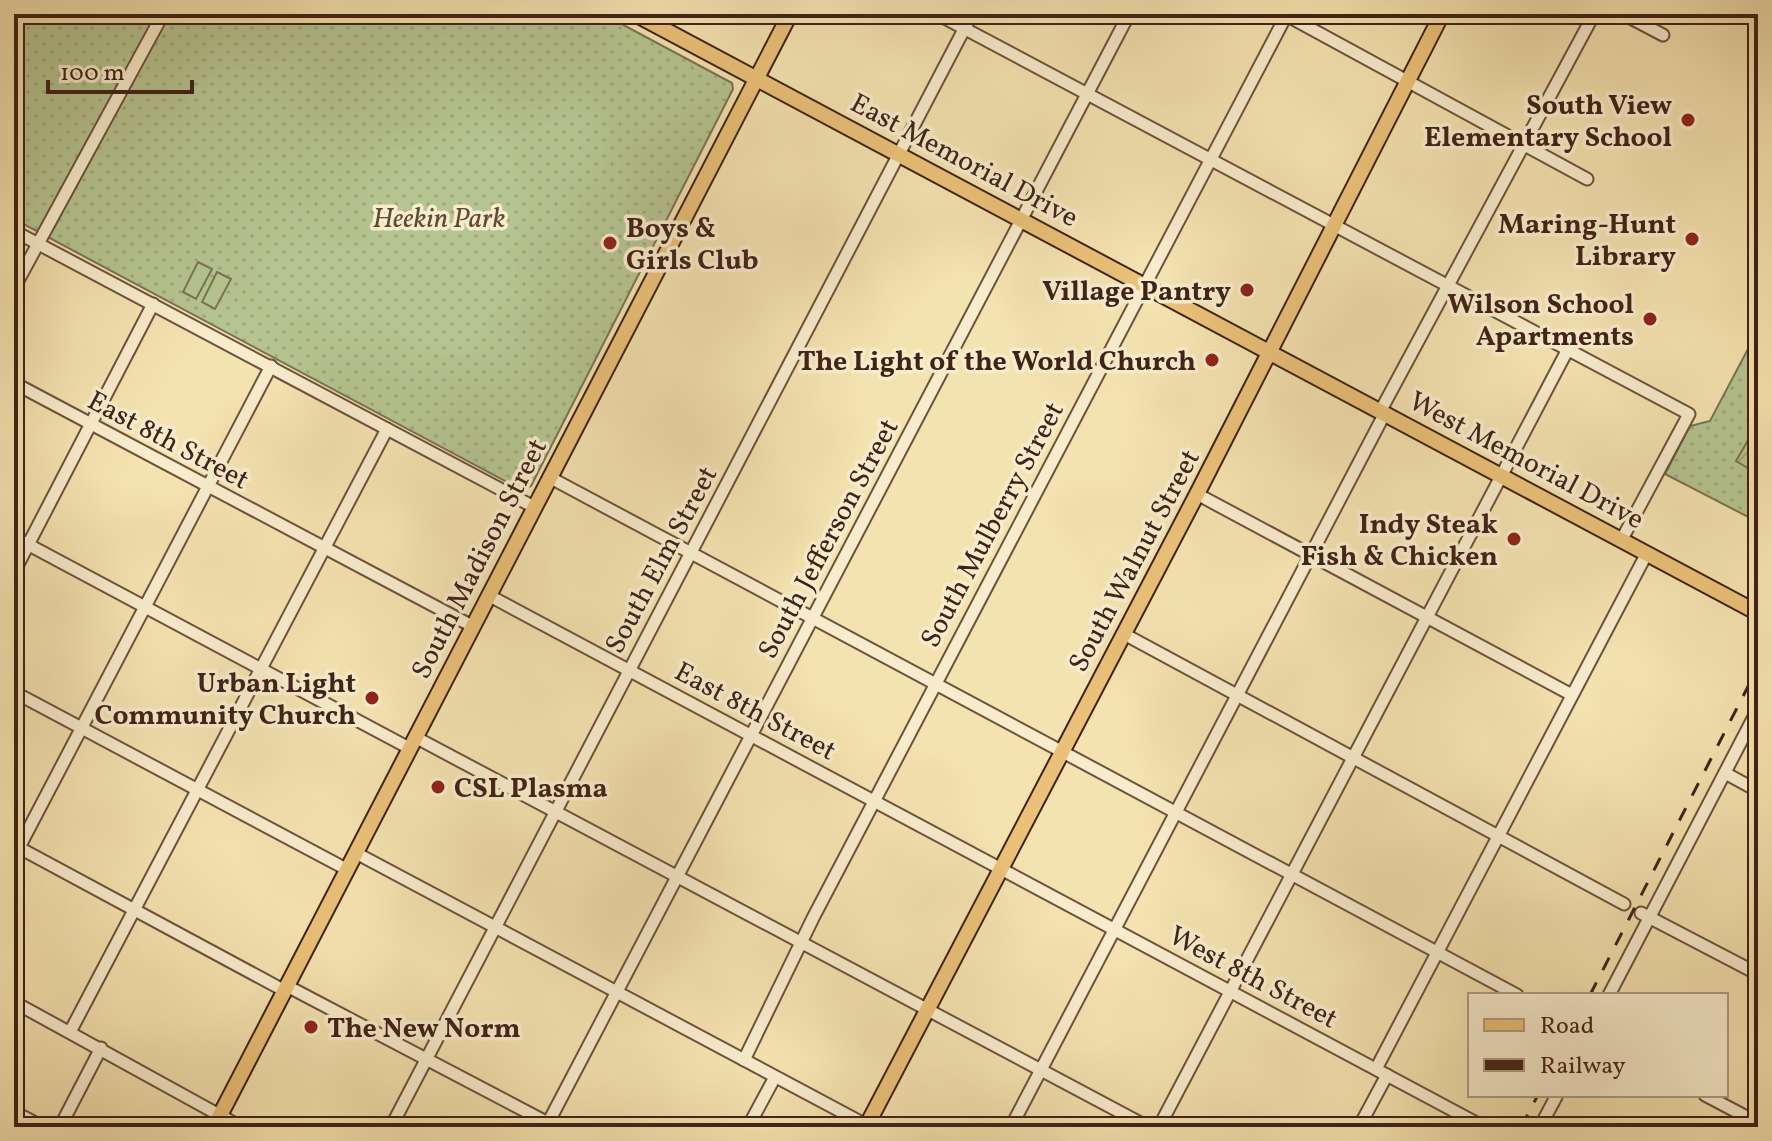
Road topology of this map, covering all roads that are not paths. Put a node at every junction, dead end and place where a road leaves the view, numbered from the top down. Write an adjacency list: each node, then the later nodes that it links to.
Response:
1 (163, 14): 23 (street)
2 (635, 14): 13 (main road, East Memorial Drive)
3 (790, 14): 13 (main road, South Madison Street)
4 (937, 14): 11 (street)
5 (972, 14): 11 (street, South Elm Street)
6 (1129, 14): 15 (street, South Jefferson Street)
7 (1285, 14): 14 (street); 18 (street, South Mulberry Street)
8 (1442, 14): 14 (main road, South Walnut Street)
9 (1594, 14): 16 (street)
10 (1623, 14): 12 (street)
11 (964, 29): 15 (street); 17 (street, South Elm Street)
12 (1663, 35)
13 (755, 78): 17 (main road, East Memorial Drive); 36 (main road, South Madison Street)
14 (1408, 82): 16 (street); 21 (main road, South Walnut Street)
15 (1087, 93): 18 (street); 20 (street, South Jefferson Street)
16 (1523, 145): 19 (street); 25 (street)
17 (898, 153): 20 (main road, East Memorial Drive); 44 (street, South Elm Street)
18 (1210, 158): 21 (street); 24 (street, South Mulberry Street)
19 (1587, 179)
20 (1021, 218): 24 (main road, East Memorial Drive); 51 (street, South Jefferson Street)
21 (1334, 225): 25 (street); 29 (main road, South Walnut Street)
22 (14, 231): 23 (street)
23 (38, 243): 26 (street); 27 (street)
24 (1143, 283): 29 (main road, East Memorial Drive); 57 (street, South Mulberry Street)
25 (1447, 285): 28 (street); 32 (street)
26 (14, 288)
27 (153, 304): 30 (street); 33 (street)
28 (1568, 349): 35 (street); 41 (street)
29 (1270, 352): 32 (main road, West Memorial Drive); 38 (main road, South Walnut Street)
30 (271, 366): 34 (street); 37 (street)
31 (14, 383): 33 (street, East 8th Street)
32 (1383, 411): 35 (main road, West Memorial Drive); 46 (street)
33 (90, 424): 37 (street, East 8th Street); 42 (street)
34 (387, 429): 39 (street); 43 (street)
35 (1501, 475): 41 (main road, West Memorial Drive); 52 (street)
36 (549, 477): 39 (main road, South Madison Street); 44 (street)
37 (208, 486): 43 (street, East 8th Street); 49 (street)
38 (1197, 494): 46 (street); 54 (main road, South Walnut Street)
39 (534, 507): 48 (main road, South Madison Street)
40 (14, 537): 42 (street)
41 (1622, 539): 45 (main road, West Memorial Drive)
42 (28, 545): 47 (street); 49 (street)
43 (324, 547): 53 (street, East 8th Street); 55 (street)
44 (689, 553): 51 (street); 56 (street, South Elm Street)
45 (1647, 553): 50 (main road, West Memorial Drive); 60 (street)
46 (1311, 555): 52 (street); 59 (street)
47 (14, 572)
48 (488, 595): 53 (main road, South Madison Street); 56 (street, East 8th Street)
49 (145, 606): 55 (street); 62 (street)
50 (1758, 613)
51 (811, 618): 57 (street); 63 (street, South Jefferson Street)
52 (1427, 618): 60 (street); 66 (street)
53 (472, 626): 64 (main road, South Madison Street)
54 (1124, 634): 59 (street); 65 (main road, South Walnut Street)
55 (261, 667): 64 (street); 68 (street)
56 (629, 670): 63 (street, East 8th Street); 71 (street, South Elm Street)
57 (935, 684): 65 (street); 70 (street, South Mulberry Street)
58 (14, 692): 62 (street)
59 (1237, 694): 66 (street); 72 (street)
60 (1572, 695): 73 (street)
61 (1758, 709): 67 (street)
62 (81, 727): 68 (street); 74 (street)
63 (752, 734): 70 (street, East 8th Street); 79 (street, South Jefferson Street)
64 (412, 742): 71 (street); 75 (main road, South Madison Street)
65 (1063, 750): 72 (street); 76 (main road, South Walnut Street)
66 (1353, 756): 73 (street); 78 (street)
67 (1725, 773): 69 (street); 82 (street)
68 (197, 790): 77 (street); 81 (street)
69 (1758, 791)
70 (874, 800): 76 (street, East 8th Street); 85 (street, South Mulberry Street)
71 (555, 811): 79 (street); 83 (street, South Elm Street)
72 (1176, 812): 78 (street); 84 (street)
73 (1498, 835): 80 (street); 86 (street)
74 (16, 850): 81 (street)
75 (356, 853): 77 (main road, South Madison Street); 83 (street)
76 (1002, 868): 84 (street, West 8th Street); 94 (main road, South Walnut Street)
77 (348, 870): 88 (main road, South Madison Street)
78 (1292, 874): 86 (street); 89 (street)
79 (677, 875): 85 (street); 90 (street, South Jefferson Street)
80 (1624, 904)
81 (135, 909): 88 (street); 95 (street)
82 (1645, 915): 87 (street); 92 (street)
83 (494, 928): 90 (street); 97 (street, South Elm Street)
84 (1115, 929): 89 (street, West 8th Street); 100 (street)
85 (802, 942): 94 (street); 98 (street, South Mulberry Street)
86 (1437, 952): 91 (street); 99 (street)
87 (1758, 974)
88 (286, 988): 97 (street); 106 (main road, South Madison Street)
89 (1230, 991): 99 (street, West 8th Street); 117 (street)
90 (616, 992): 98 (street); 108 (street, South Jefferson Street)
91 (1513, 993)
92 (1610, 993)
93 (14, 1002): 95 (street)
94 (928, 1009): 100 (street); 109 (main road, South Walnut Street)
95 (70, 1032): 96 (street)
96 (101, 1048): 106 (street); 111 (street)
97 (426, 1059): 108 (street); 113 (street, South Elm Street)
98 (744, 1060): 102 (street)
99 (1376, 1069): 101 (street, West 8th Street)
100 (1041, 1070): 115 (street); 116 (street)
101 (1387, 1075): 118 (street); 119 (street, West 8th Street)
102 (775, 1077): 109 (street); 114 (street)
103 (1556, 1097): 120 (street)
104 (1709, 1097): 107 (street)
105 (14, 1112): 110 (street)
106 (217, 1121): 112 (street)
107 (1758, 1123)
108 (547, 1125)
109 (868, 1126)
110 (43, 1127)
111 (60, 1127)
112 (241, 1127)
113 (391, 1127)
114 (748, 1127)
115 (1011, 1127)
116 (1148, 1127)
117 (1159, 1127)
118 (1359, 1127)
119 (1484, 1127)
120 (1540, 1127)

